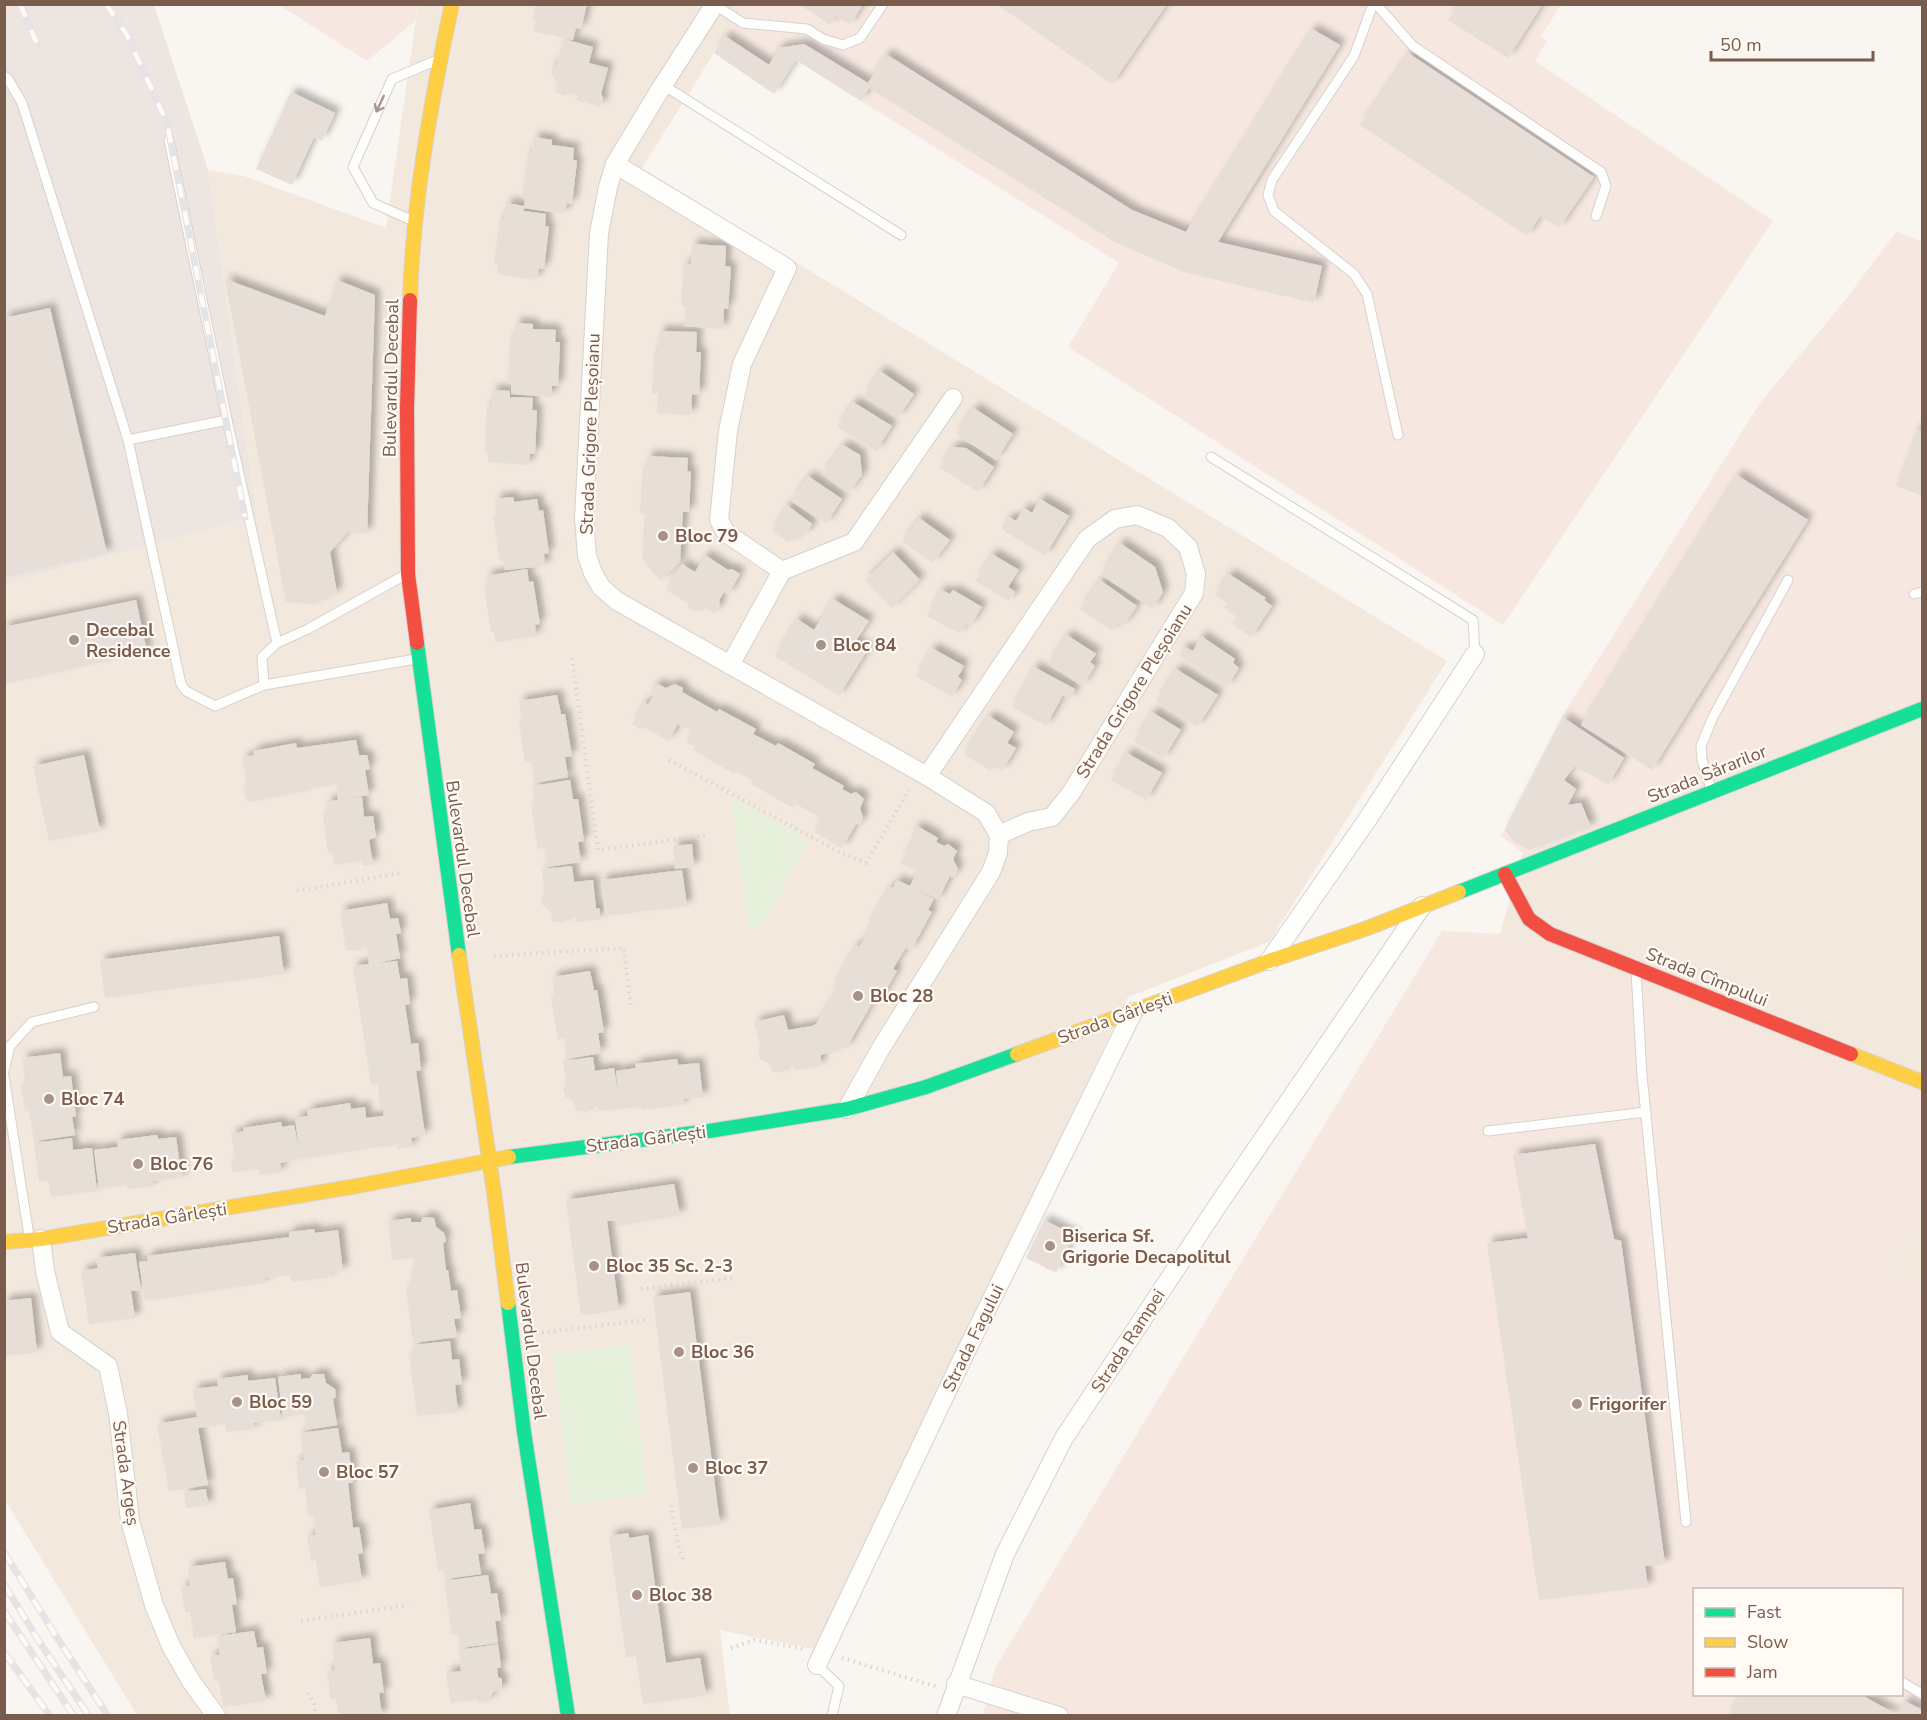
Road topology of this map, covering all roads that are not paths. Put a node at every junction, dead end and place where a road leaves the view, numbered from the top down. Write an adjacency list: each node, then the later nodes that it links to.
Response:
1 (452, 4): 5 (street, Bulevardul Decebal)
2 (883, 4): 4 (lane)
3 (1375, 4): 10 (lane); 15 (lane)
4 (715, 5): 7 (street, Strada Grigore Pleșoianu)
5 (440, 58): 11 (street, Bulevardul Decebal); 11 (lane, one-way to 11)
6 (4, 76): 16 (lane)
7 (663, 85): 9 (street, Strada Grigore Pleșoianu); 12 (lane)
8 (169, 140): 14 (lane)
9 (615, 164): 18 (street); 24 (street, Strada Grigore Pleșoianu)
10 (1596, 216)
11 (416, 222): 19 (street, Bulevardul Decebal)
12 (902, 235)
13 (953, 398): 18 (street)
14 (227, 420): 16 (lane); 21 (lane)
15 (1398, 435)
16 (128, 440): 25 (lane)
17 (1211, 457): 22 (lane)
18 (782, 571): 24 (street)
19 (408, 574): 21 (lane); 23 (street, Bulevardul Decebal)
20 (1788, 580): 30 (lane)
21 (277, 643): 25 (lane)
22 (1475, 654): 34 (street)
23 (418, 659): 25 (lane); 43 (street, Bulevardul Decebal)
24 (730, 665): 29 (street, Strada Grigore Pleșoianu)
25 (264, 685)
26 (1923, 709): 27 (street, Strada Sărarilor)
27 (1905, 716): 28 (street); 30 (street, Strada Sărarilor)
28 (1923, 727)
29 (923, 774): 31 (street, Strada Grigore Pleșoianu); 31 (street, Strada Grigore Pleșoianu)
30 (1711, 791): 32 (street, Strada Sărarilor)
31 (999, 835): 40 (street)
32 (1505, 874): 33 (street, Strada Gârlești); 35 (street, Strada Cîmpului)
33 (1422, 906): 34 (street, Strada Gârlești); 49 (street, Strada Rampei)
34 (1269, 961): 37 (street, Strada Gârlești)
35 (1635, 968): 39 (street, Strada Cîmpului); 41 (lane)
36 (94, 1007): 38 (lane)
37 (1133, 1012): 40 (street, Strada Gârlești); 47 (street, Strada Fagului)
38 (4, 1073): 44 (lane)
39 (1923, 1082)
40 (847, 1109): 43 (street, Strada Gârlești)
41 (1646, 1112): 42 (lane); 46 (lane)
42 (1488, 1131)
43 (488, 1160): 44 (street, Strada Gârlești); 52 (street, Bulevardul Decebal)
44 (35, 1239): 45 (street, Strada Gârlești); 51 (street, Strada Argeș)
45 (4, 1242)
46 (1686, 1522)
47 (817, 1665): 53 (lane)
48 (1903, 1683): 50 (lane)
49 (956, 1684): 54 (street, Strada Rampei); 55 (street)
50 (1923, 1694)
51 (216, 1716)
52 (568, 1716)
53 (832, 1716)
54 (946, 1716)
55 (1059, 1716)

